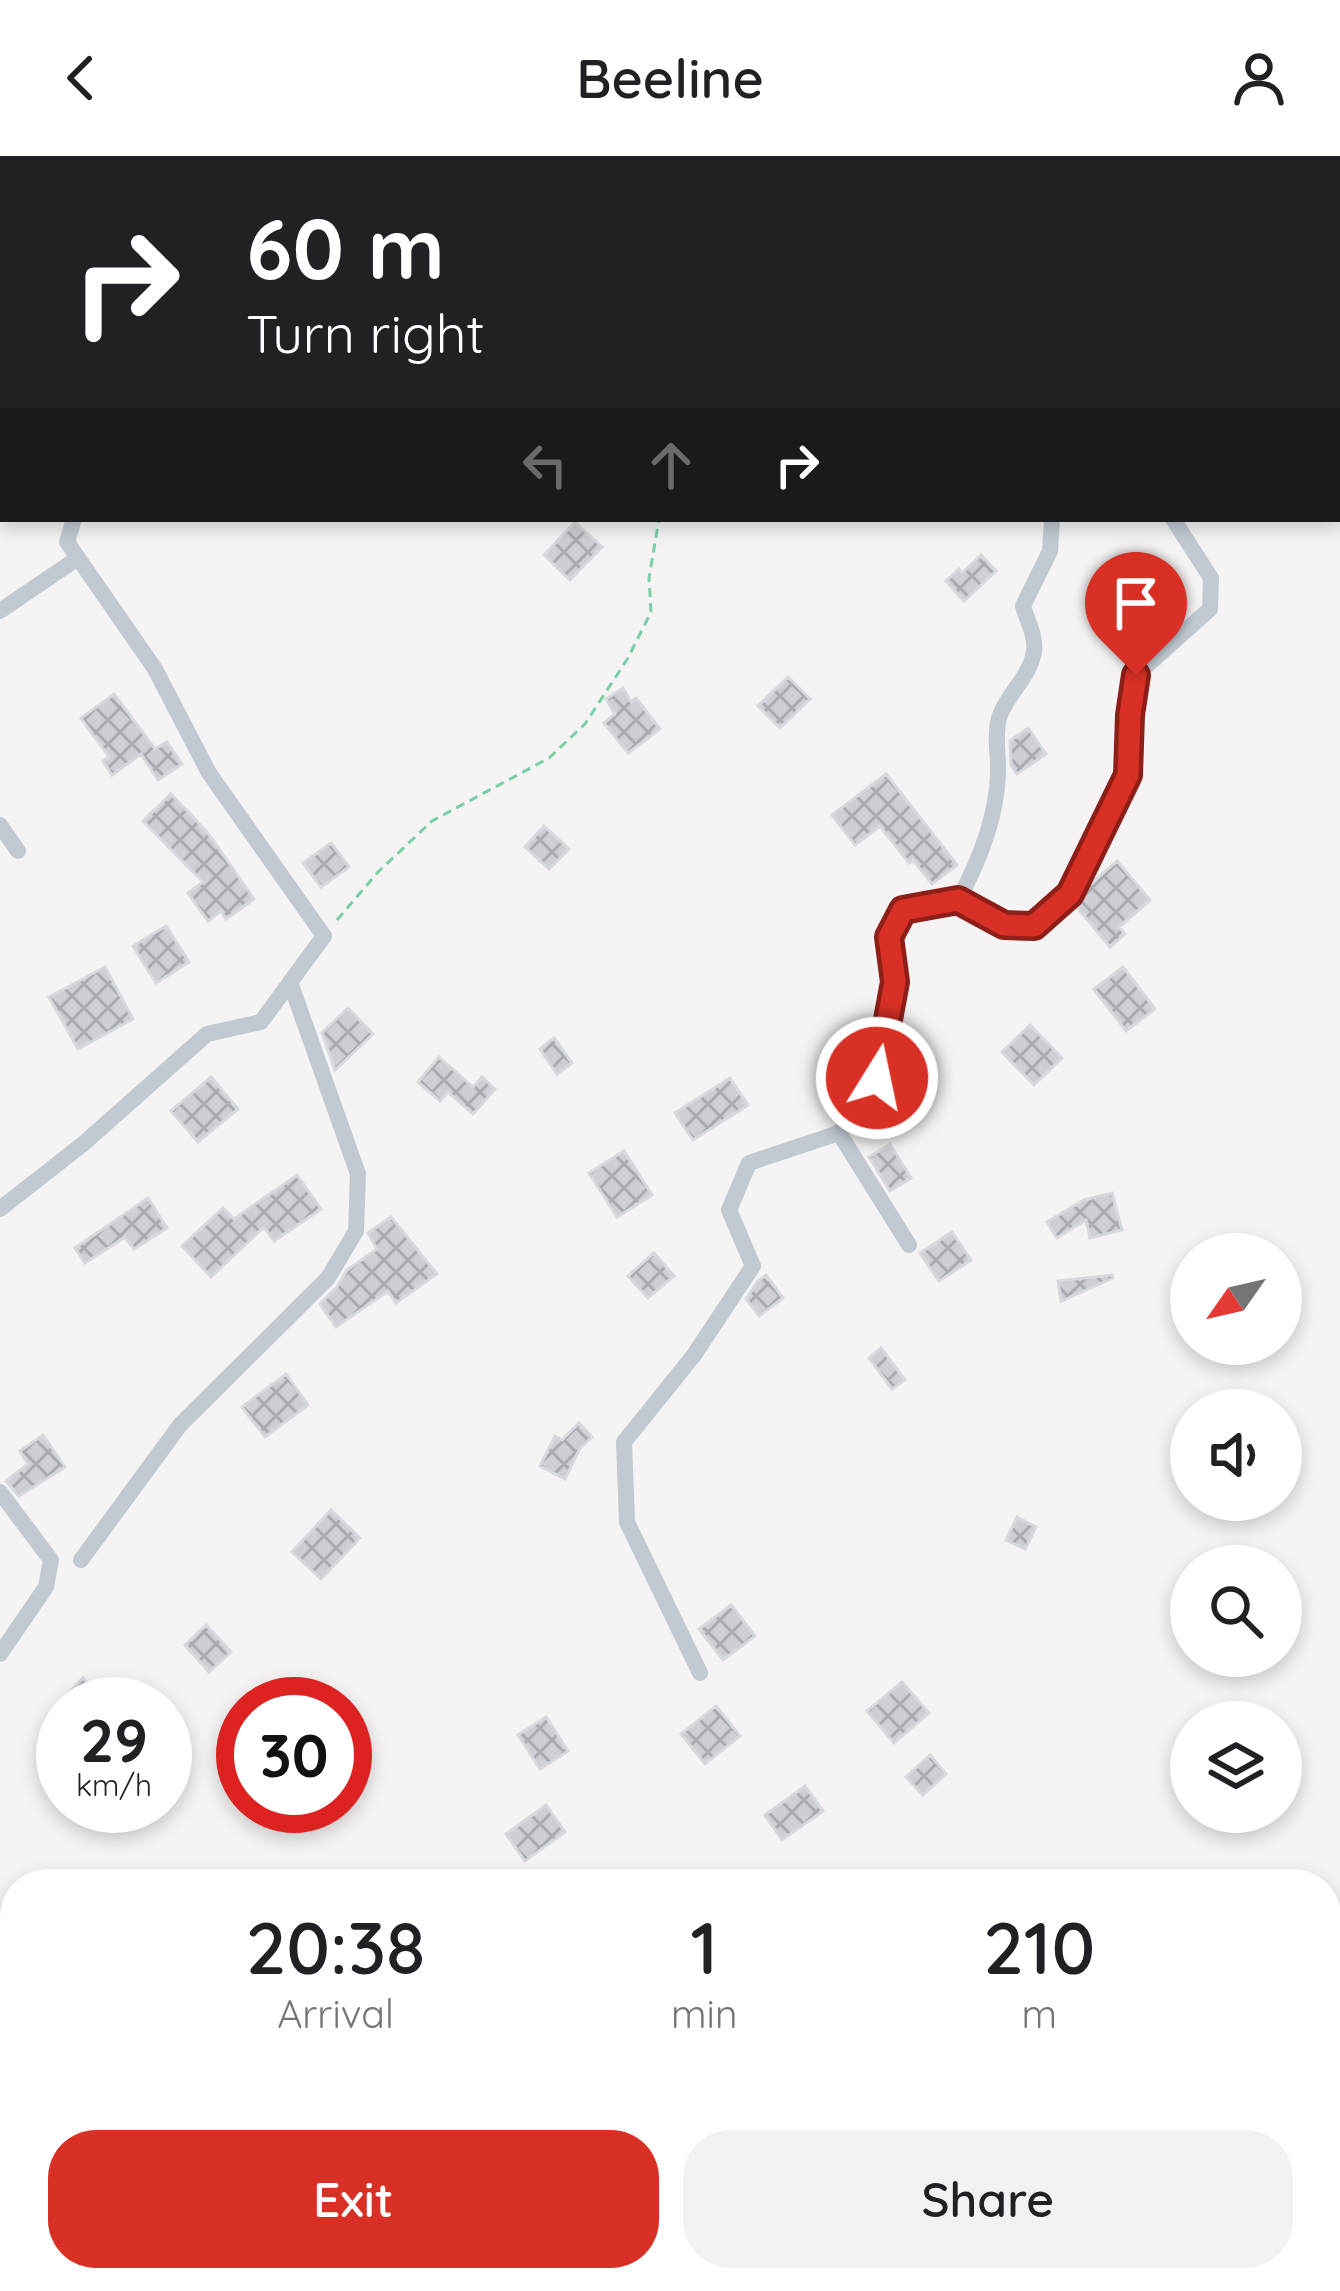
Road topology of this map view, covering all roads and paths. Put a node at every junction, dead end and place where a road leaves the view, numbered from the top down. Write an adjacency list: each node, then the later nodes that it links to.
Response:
1 (73, 522): 5 (street)
2 (658, 522): 10 (path)
3 (1052, 522): 9 (street)
4 (1175, 522): 9 (street)
5 (78, 558): 6 (street); 10 (street)
6 (0, 611)
7 (0, 825): 8 (street)
8 (18, 851)
9 (958, 900): 12 (street)
10 (324, 936): 11 (street)
11 (290, 982): 13 (street); 16 (street)
12 (839, 1133): 14 (street); 18 (street)
13 (0, 1209)
14 (909, 1245)
15 (0, 1492): 17 (street)
16 (81, 1560)
17 (0, 1654)
18 (700, 1673)

